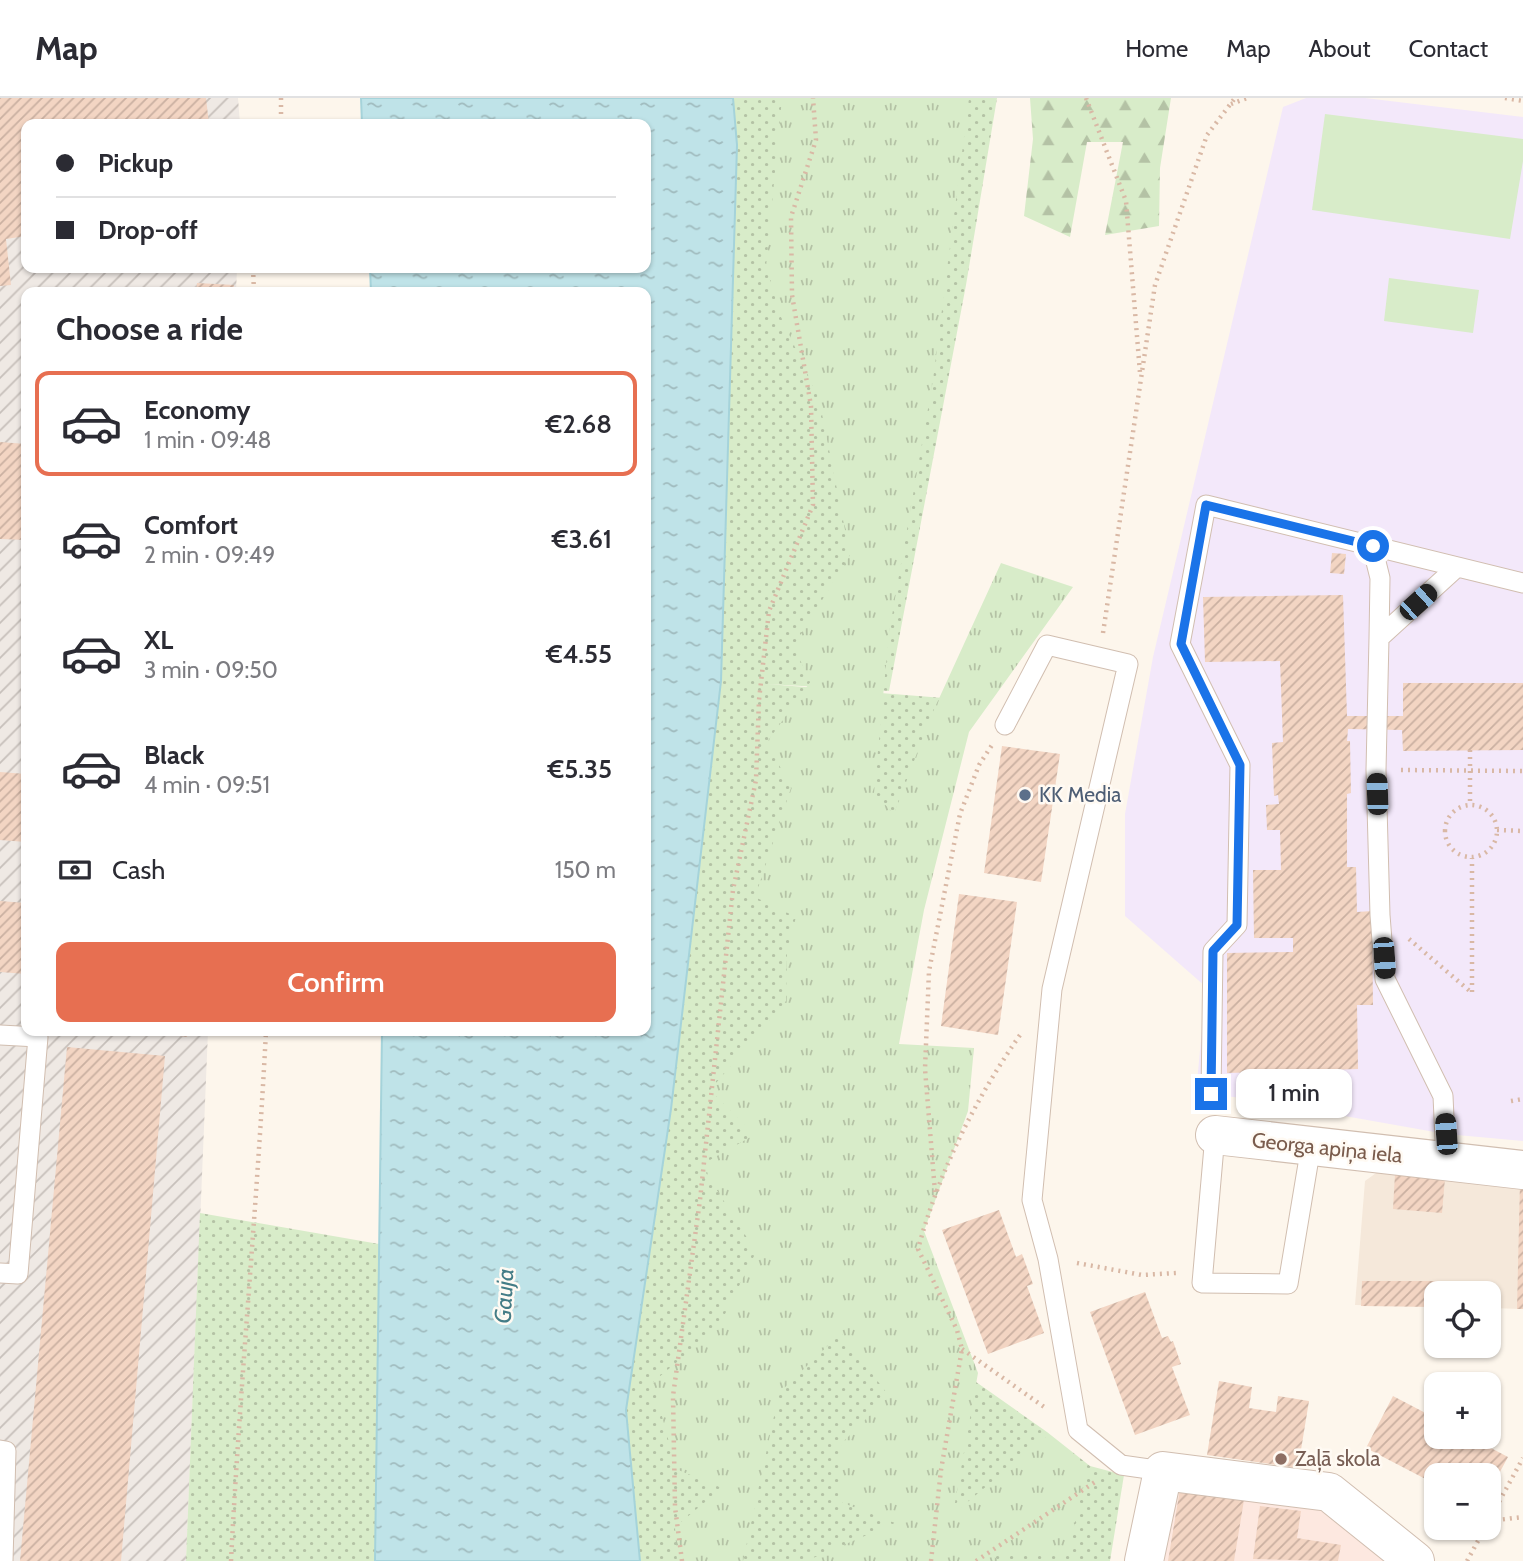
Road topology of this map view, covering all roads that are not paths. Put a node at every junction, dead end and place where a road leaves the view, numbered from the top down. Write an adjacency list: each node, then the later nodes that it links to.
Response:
1 (1373, 546): 2 (lane); 4 (lane); 7 (lane)
2 (1457, 567): 3 (lane); 4 (lane)
3 (1523, 583)
4 (1379, 638): 10 (lane)
5 (1005, 725): 14 (lane)
6 (0, 1035): 12 (lane)
7 (1211, 1094)
8 (1215, 1135): 9 (street, Georga apiņa iela); 9 (lane)
9 (1311, 1146): 10 (street, Georga apiņa iela)
10 (1446, 1161): 11 (street, Georga apiņa iela)
11 (1523, 1170)
12 (0, 1273)
13 (0, 1450): 15 (lane)
14 (1163, 1471): 16 (street); 17 (street)
15 (3, 1561)
16 (1144, 1561)
17 (1415, 1561)

